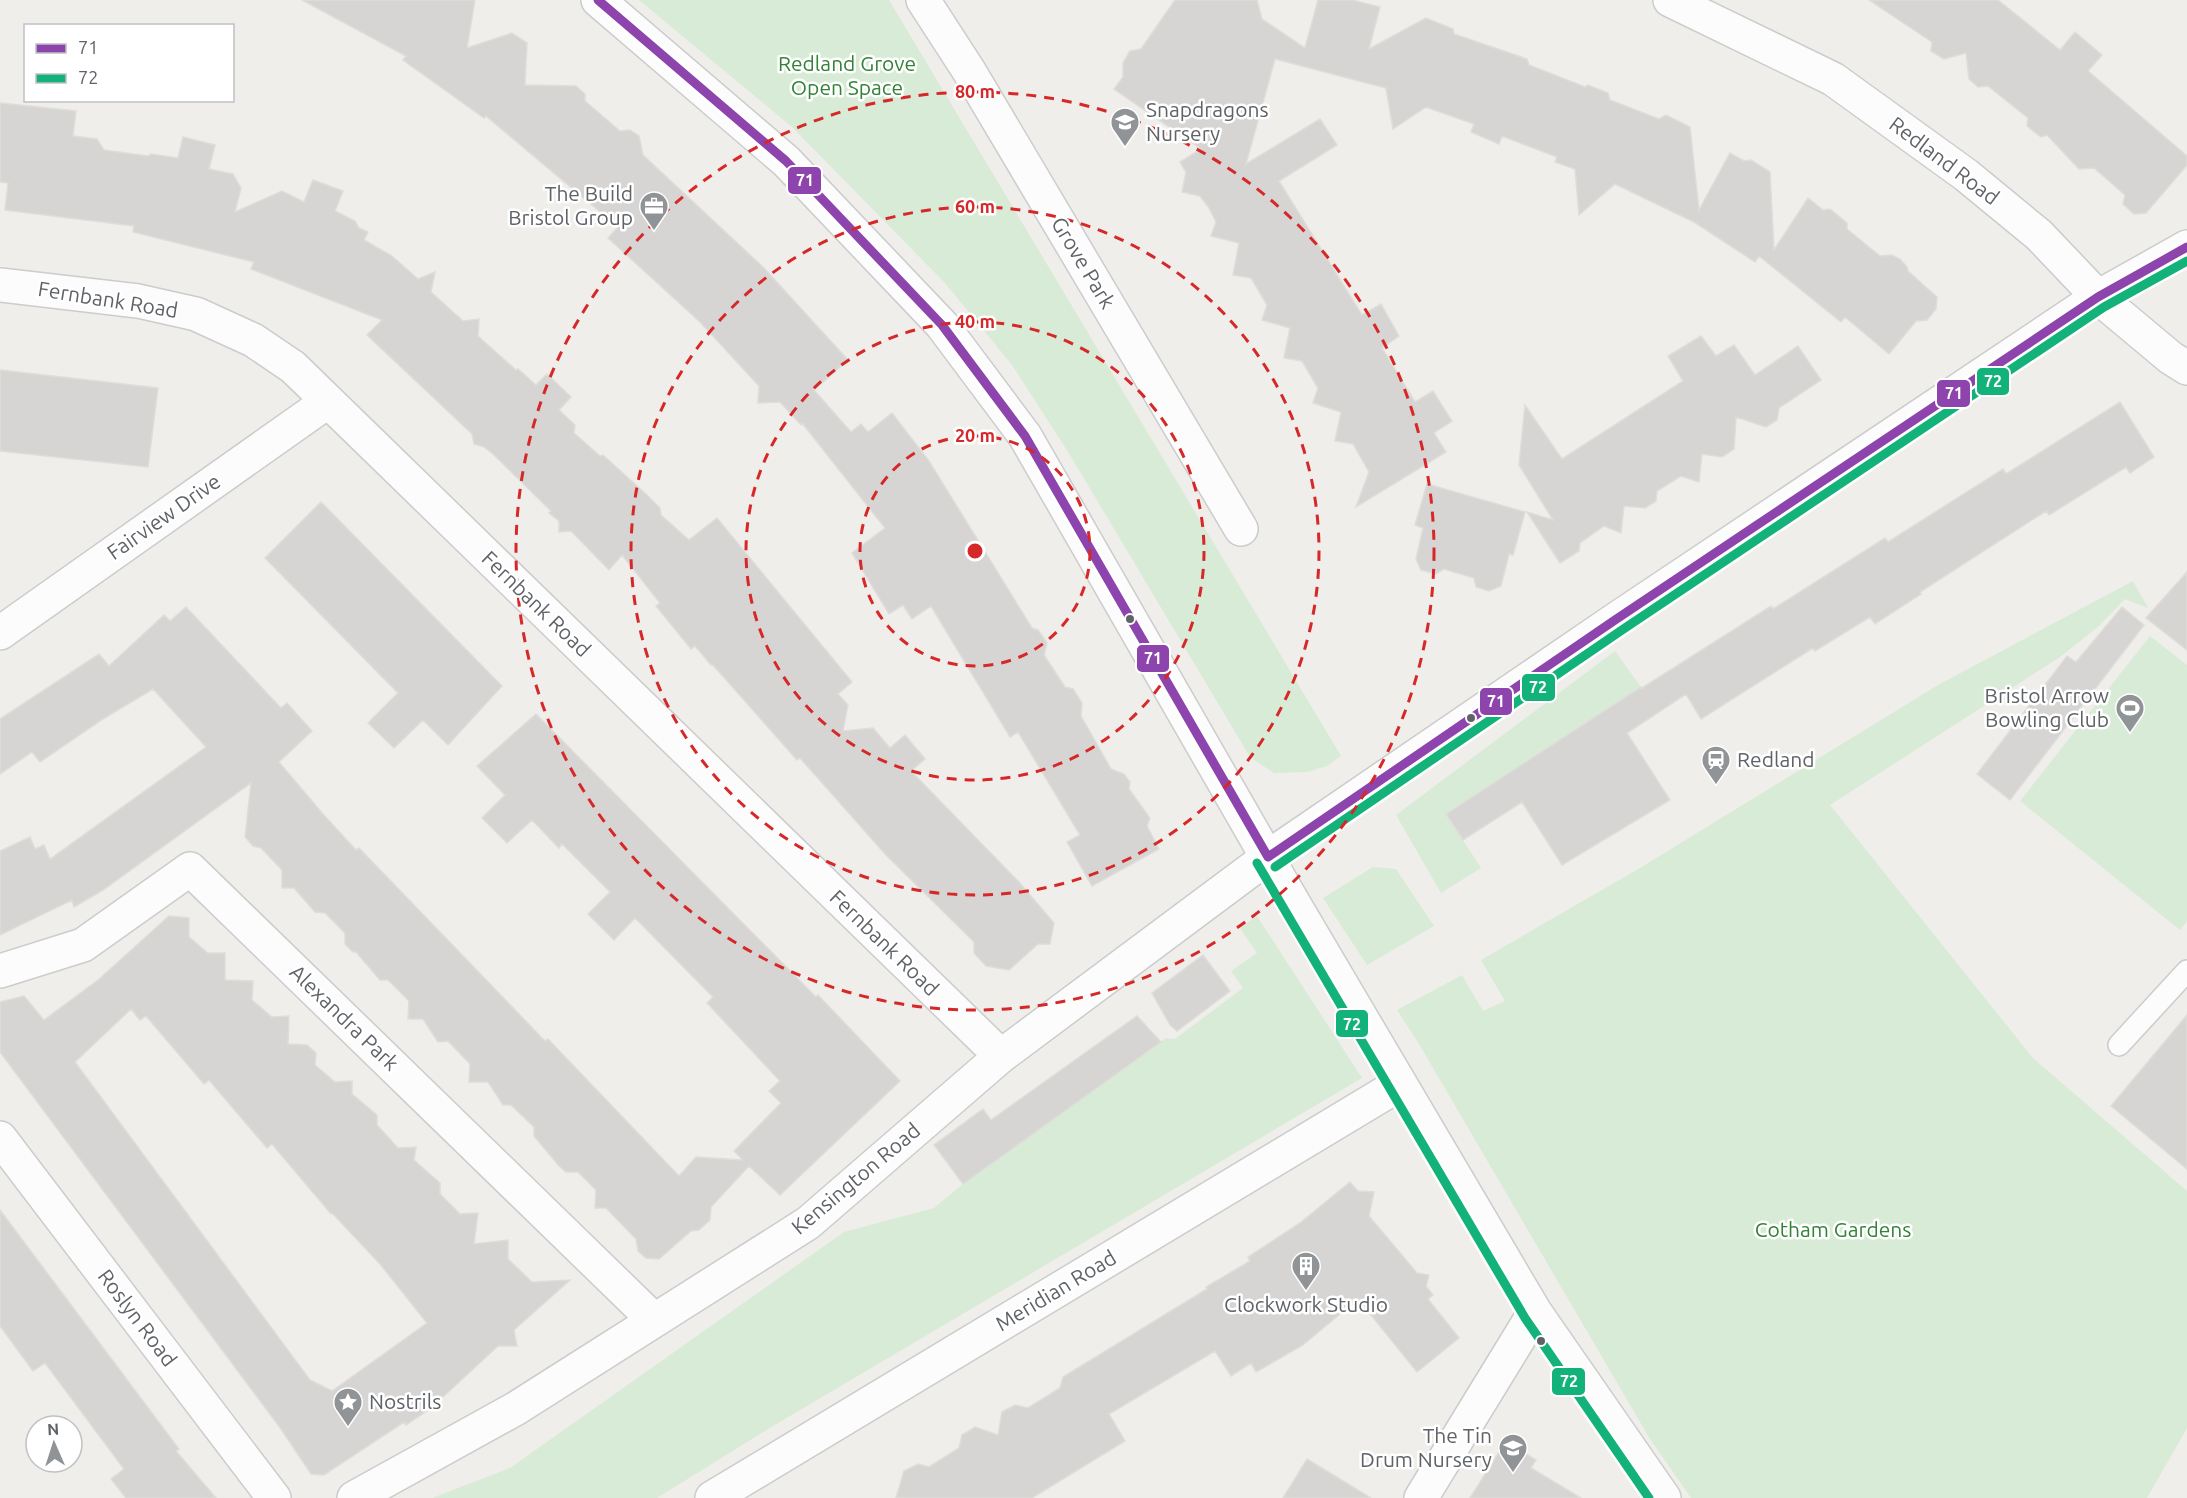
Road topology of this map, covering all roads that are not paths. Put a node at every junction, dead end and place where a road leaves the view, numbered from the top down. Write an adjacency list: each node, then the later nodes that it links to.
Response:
1 (598, 0): 11 (street)
2 (922, 0): 9 (street, Grove Park)
3 (1670, 0): 6 (street, Redland Road)
4 (2187, 247): 6 (street, Kensington Road)
5 (0, 285): 8 (street, Fernbank Road)
6 (2098, 297): 7 (street, Redland Road); 11 (street, Kensington Road)
7 (2187, 368)
8 (327, 402): 10 (street, Fairview Drive); 15 (street, Fernbank Road)
9 (1241, 529)
10 (0, 633)
11 (1268, 857): 15 (street, Kensington Road); 16 (street)
12 (0, 971): 19 (street, Alexandra Park)
13 (2187, 971): 14 (lane)
14 (2119, 1045)
15 (1001, 1056): 19 (street, Kensington Road)
16 (1400, 1084): 18 (street); 22 (street, Meridian Road)
17 (0, 1138): 20 (street, Roslyn Road)
18 (1536, 1312): 23 (street); 24 (street)
19 (654, 1320): 21 (street, Kensington Road)
20 (273, 1498)
21 (354, 1498)
22 (712, 1498)
23 (1421, 1498)
24 (1664, 1498)

